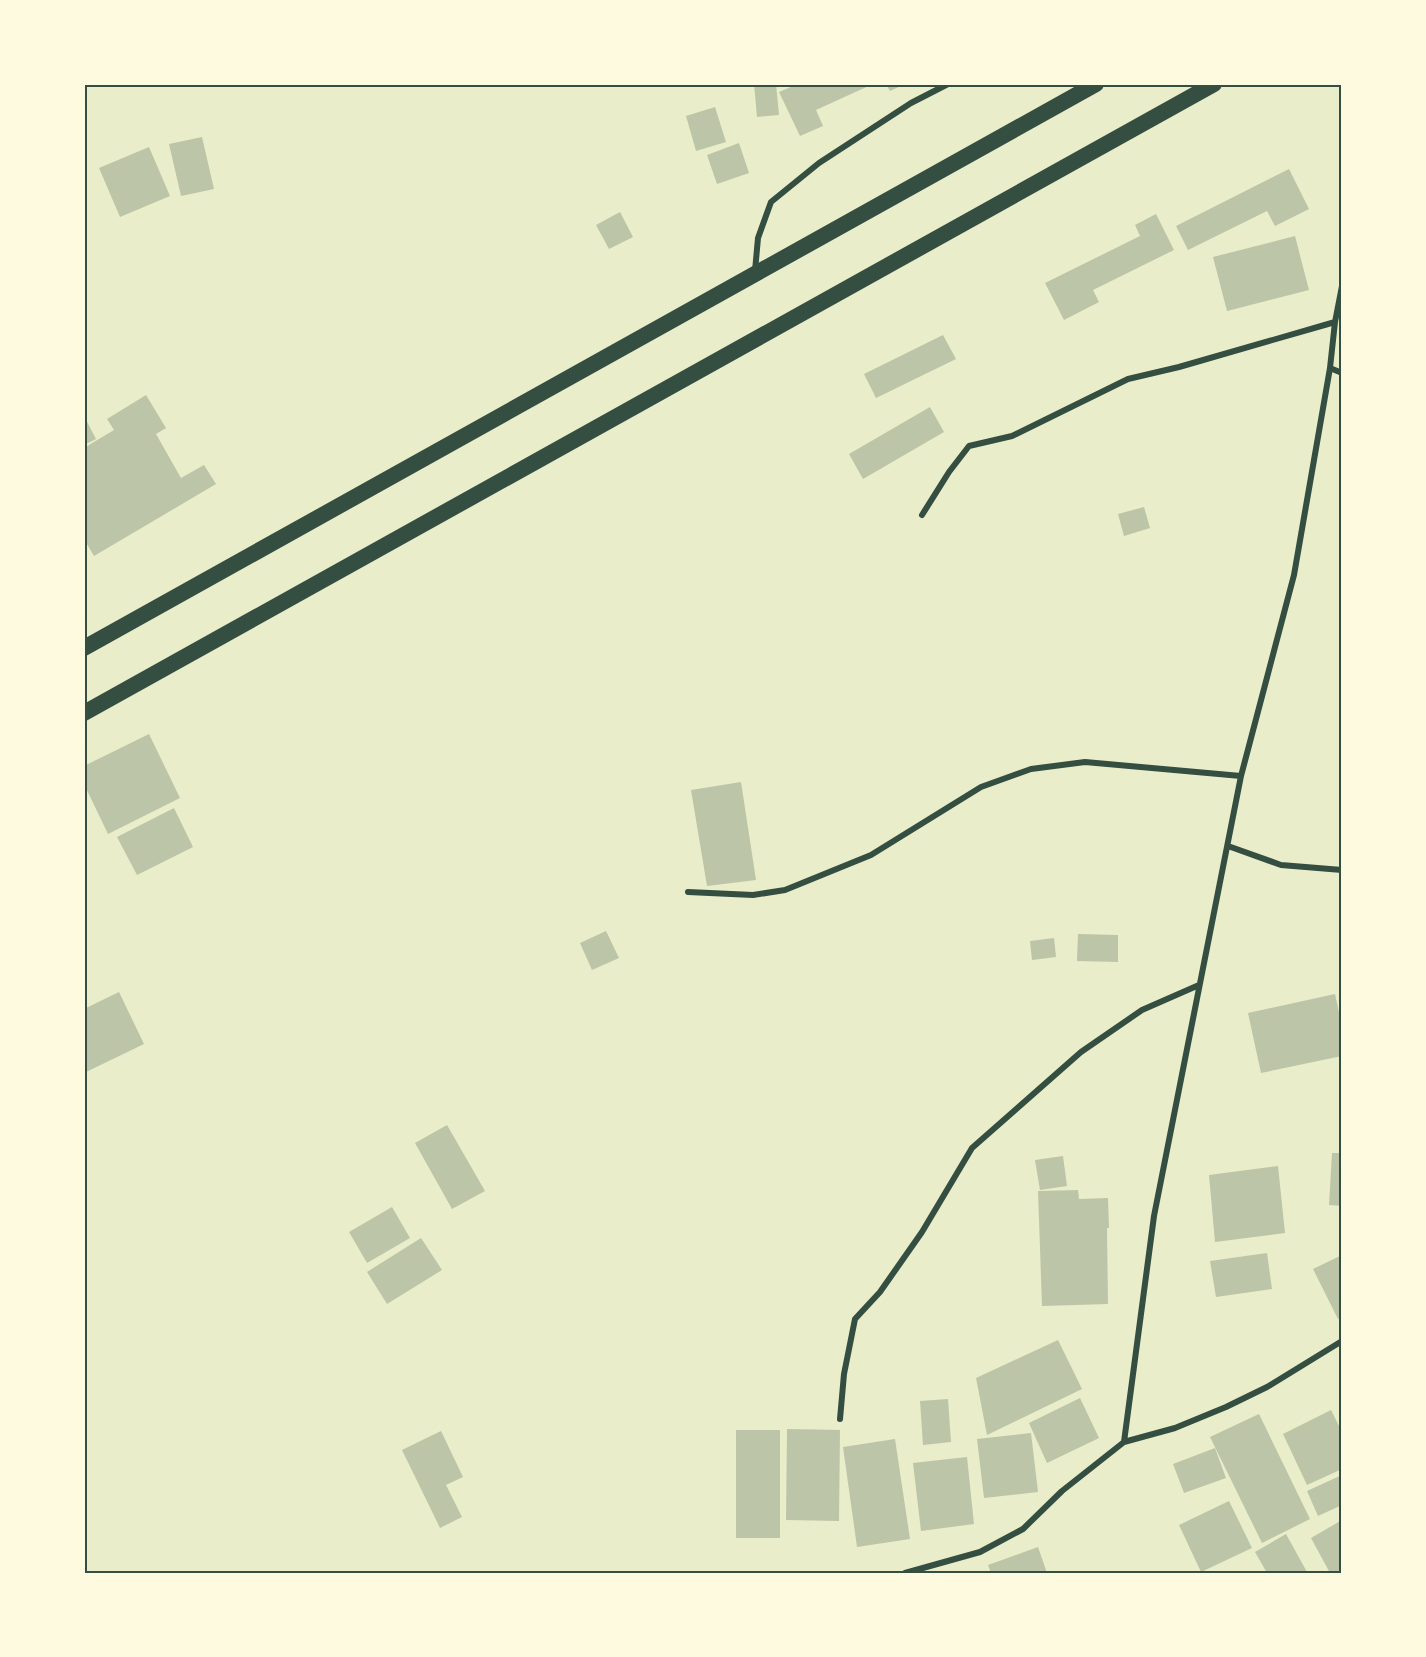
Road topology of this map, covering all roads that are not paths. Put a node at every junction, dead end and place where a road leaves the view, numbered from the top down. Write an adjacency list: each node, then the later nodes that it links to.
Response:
1 (948, 84): 4 (street)
2 (1096, 84): 4 (highway)
3 (1214, 84): 11 (highway)
4 (755, 274): 10 (highway)
5 (1342, 286): 6 (street)
6 (1335, 322): 7 (street); 9 (street)
7 (1330, 368): 8 (street); 12 (street)
8 (1342, 373)
9 (922, 515)
10 (84, 648)
11 (84, 712)
12 (1241, 776): 13 (street); 15 (street)
13 (1228, 846): 14 (street); 16 (street)
14 (1342, 870)
15 (688, 892)
16 (1198, 985): 18 (street); 19 (street)
17 (1342, 1341): 19 (street)
18 (840, 1419)
19 (1124, 1442): 20 (street)
20 (905, 1573)

